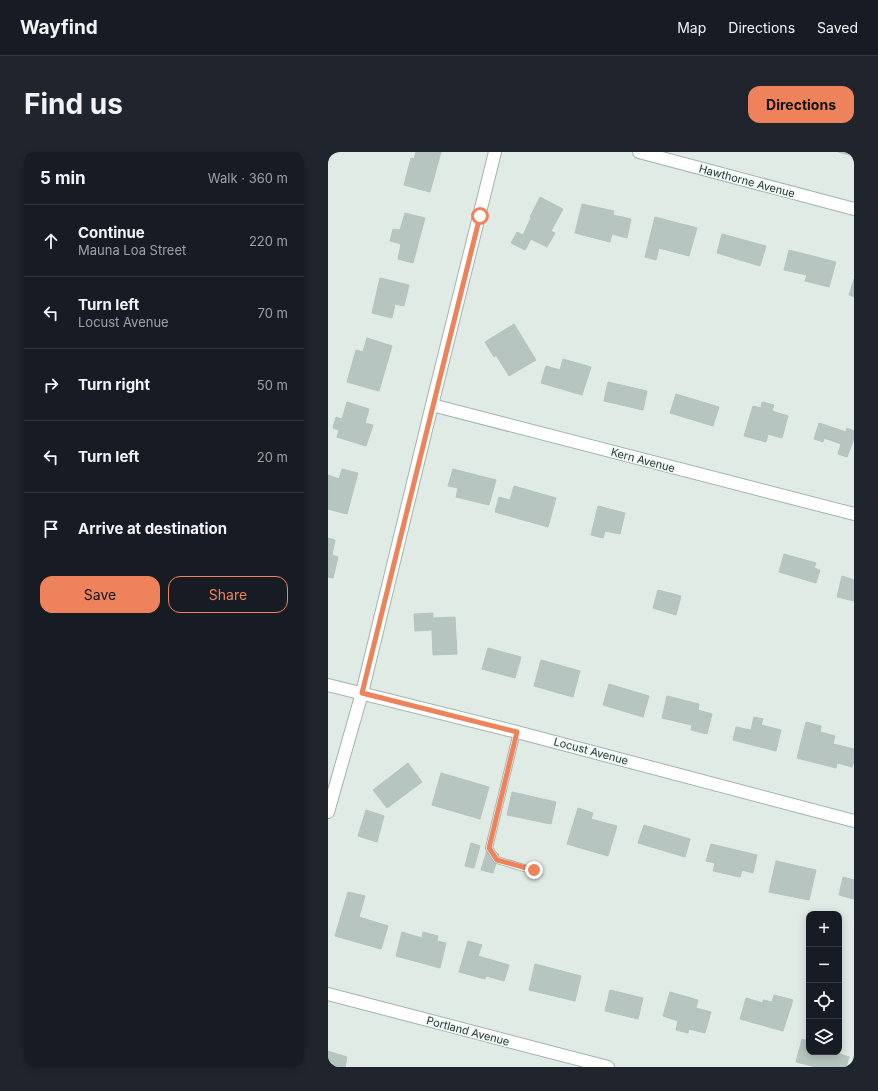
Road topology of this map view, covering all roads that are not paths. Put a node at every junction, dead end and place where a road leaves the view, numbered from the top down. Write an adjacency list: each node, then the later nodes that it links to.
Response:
1 (495, 152): 4 (street)
2 (639, 152): 3 (street, Hawthorne Avenue)
3 (854, 209)
4 (432, 405): 5 (street, Kern Avenue); 7 (street)
5 (854, 514)
6 (328, 685): 7 (street, Locust Avenue)
7 (362, 693): 8 (street, Locust Avenue); 9 (street)
8 (517, 732): 10 (street, Locust Avenue); 11 (lane)
9 (328, 812)
10 (854, 821)
11 (534, 870)
12 (328, 994): 13 (street, Portland Avenue)
13 (608, 1067)

